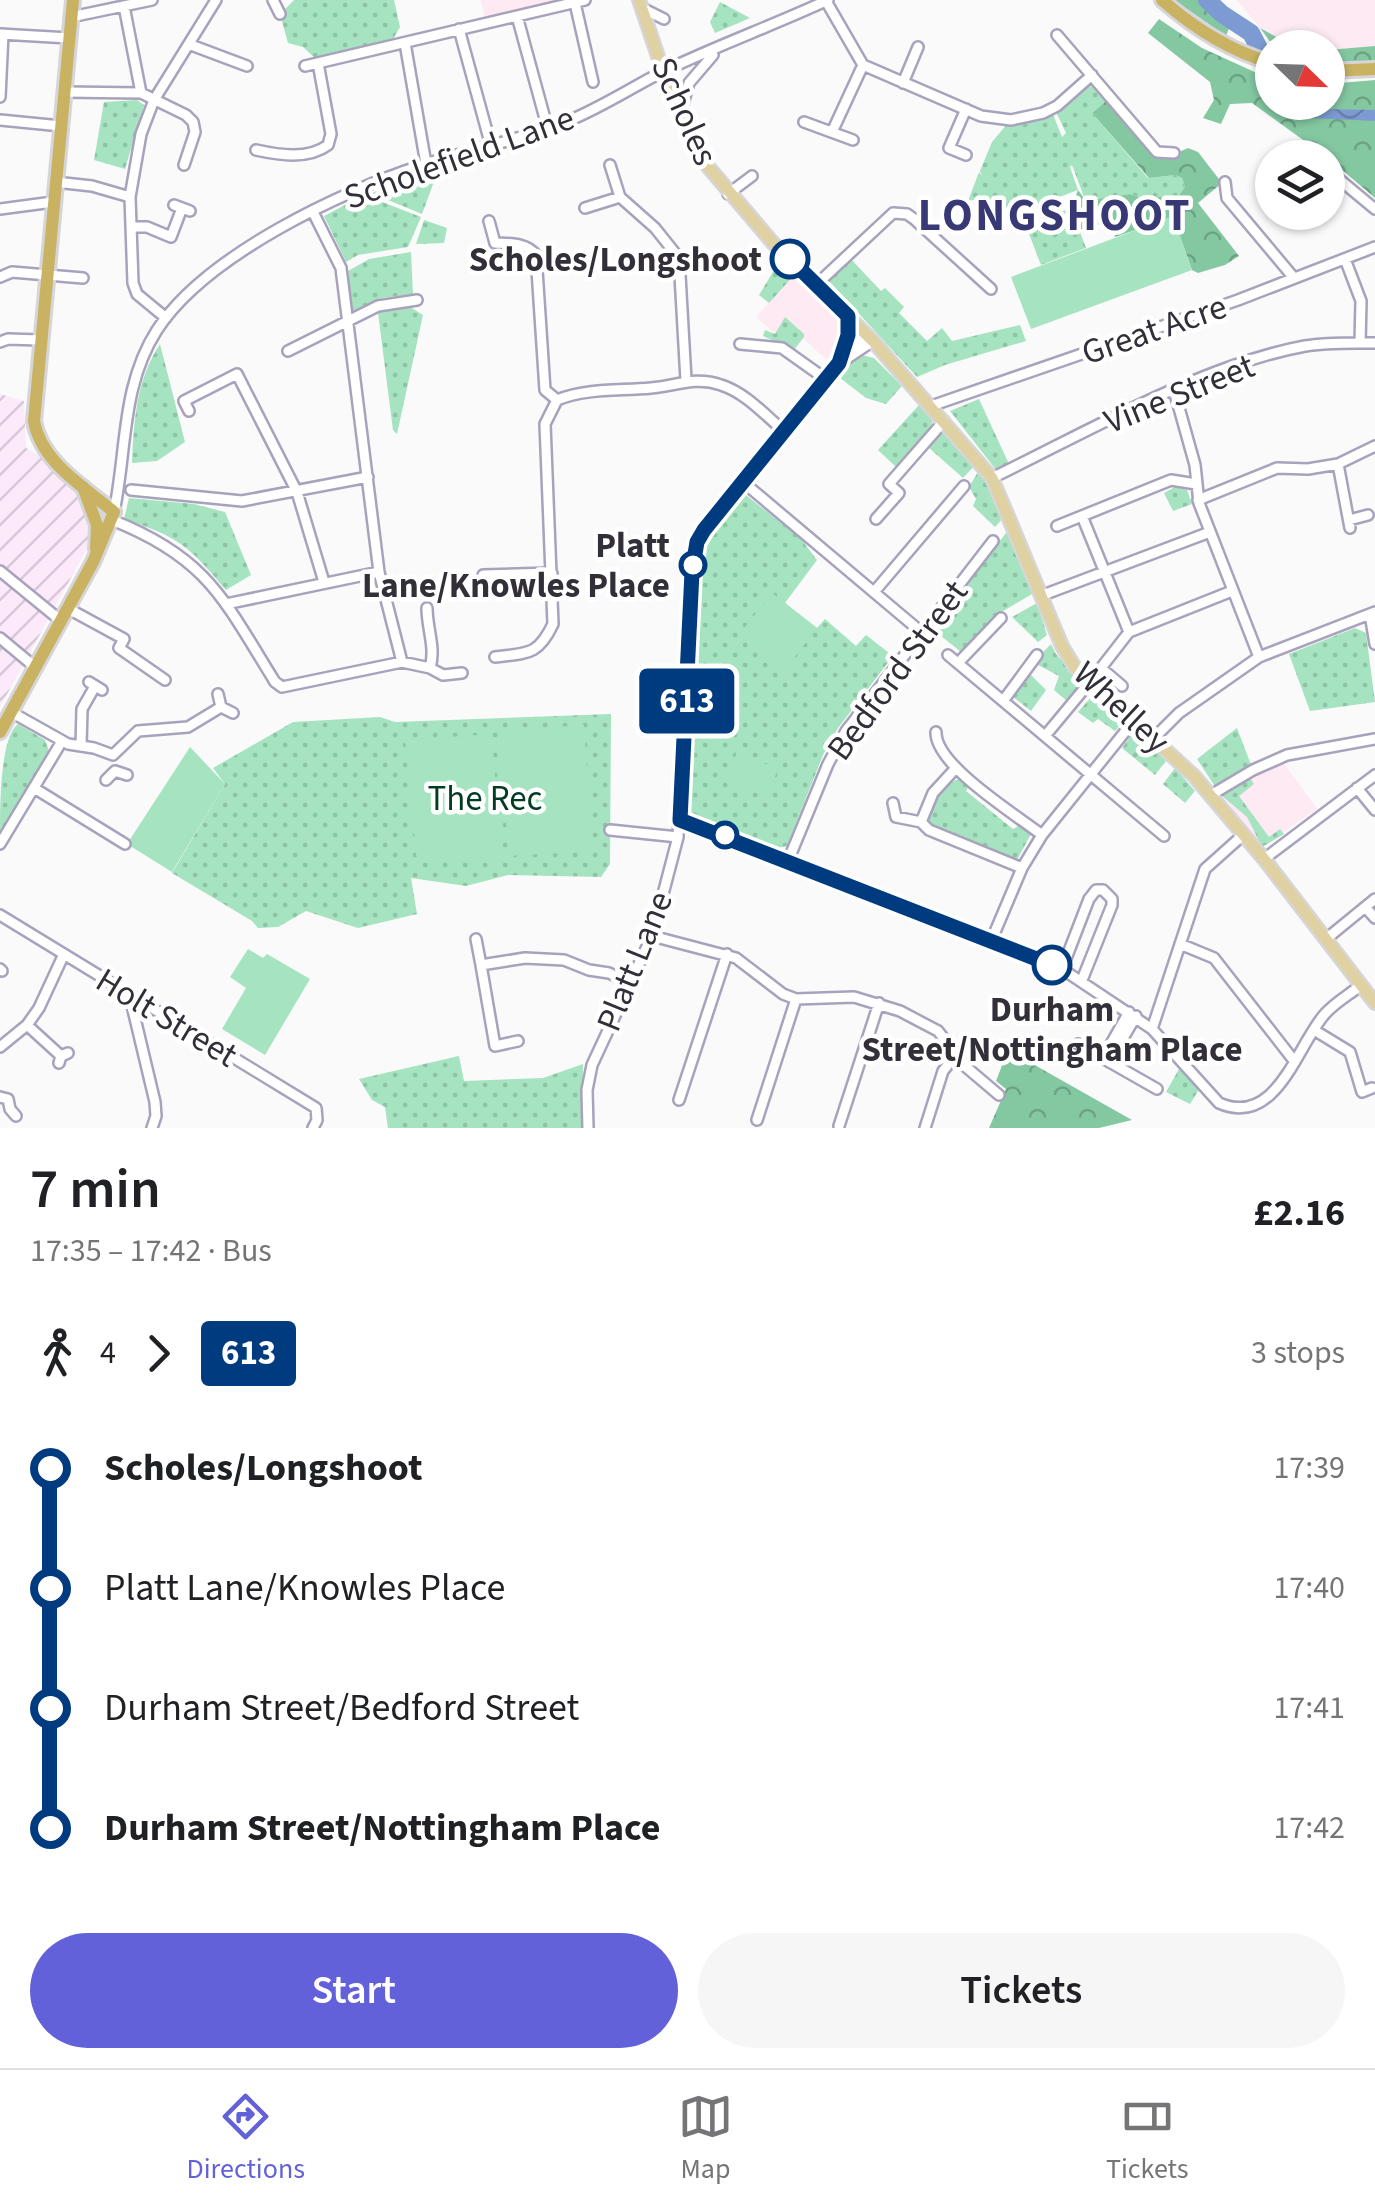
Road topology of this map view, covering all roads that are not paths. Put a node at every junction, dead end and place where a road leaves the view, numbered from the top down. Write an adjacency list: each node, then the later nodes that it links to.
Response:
1 (73, 0): 12 (highway)
2 (152, 0): 9 (street)
3 (273, 0): 10 (street)
4 (828, 0): 21 (street, Scholefield Lane); 24 (street)
5 (1162, 0): 22 (highway)
6 (214, 1): 19 (street)
7 (580, 1): 11 (street); 31 (street)
8 (640, 4): 13 (street); 29 (main road, Scholes)
9 (124, 6): 12 (street); 34 (street)
10 (280, 14)
11 (517, 16): 14 (street); 38 (street)
12 (71, 17): 17 (highway)
13 (664, 19)
14 (459, 30): 18 (street); 46 (street)
15 (2, 34): 17 (street); 35 (street)
16 (1057, 35): 30 (street)
17 (69, 38): 33 (highway)
18 (405, 42): 23 (street); 51 (street)
19 (191, 45): 25 (street); 36 (street)
20 (918, 47): 32 (street)
21 (718, 49): 29 (street, Scholefield Lane); 39 (street)
22 (1255, 58)
23 (318, 64): 26 (street); 45 (street)
24 (863, 65): 32 (street); 43 (street)
25 (247, 66)
26 (305, 66)
27 (1375, 68): 28 (highway)
28 (1345, 70)
29 (663, 72): 39 (main road, Scholes); 46 (street, Scholefield Lane)
30 (1092, 75): 37 (street); 49 (street)
31 (593, 82)
32 (903, 83): 37 (street)
33 (64, 92): 34 (street); 42 (highway)
34 (141, 93): 36 (street)
35 (0, 97)
36 (154, 100): 52 (street); 59 (street)
37 (966, 109): 50 (street)
38 (544, 115)
39 (680, 116): 58 (main road, Scholes)
40 (0, 120): 42 (street)
41 (804, 122): 43 (street)
42 (61, 126): 55 (highway)
43 (832, 132): 44 (street)
44 (853, 140)
45 (328, 144): 47 (street); 48 (street)
46 (491, 146): 51 (street, Scholefield Lane)
47 (256, 150)
48 (336, 153)
49 (1174, 153)
50 (966, 155)
51 (426, 164): 66 (street, Scholefield Lane)
52 (184, 165)
53 (610, 165): 60 (street)
54 (752, 176): 58 (street)
55 (55, 182): 59 (street); 61 (highway)
56 (1225, 182): 74 (street)
57 (1345, 184): 65 (street)
58 (728, 194): 75 (main road, Scholes)
59 (130, 197): 68 (street)
60 (620, 198): 63 (street); 89 (street)
61 (53, 202): 64 (street); 71 (highway)
62 (182, 208): 68 (street)
63 (585, 208)
64 (0, 209)
65 (1375, 209)
66 (313, 212): 79 (street, Scholefield Lane); 80 (street)
67 (489, 222): 92 (street)
68 (130, 226): 79 (street)
69 (1375, 247): 70 (street, Great Acre)
70 (1345, 260): 74 (street, Great Acre); 84 (street)
71 (46, 274): 72 (street); 73 (street); 82 (highway)
72 (0, 277)
73 (83, 278)
74 (1294, 278): 93 (street, Great Acre)
75 (817, 284): 76 (street); 78 (main road, Scholes)
76 (991, 289)
77 (417, 300): 80 (street)
78 (848, 316): 81 (main road, Scholes); 88 (street, Platt Lane)
79 (166, 318): 109 (street, Scholefield Lane)
80 (349, 322): 87 (street); 99 (street)
81 (869, 337): 88 (street, Platt Lane); 93 (main road, Whelley)
82 (39, 340): 83 (street); 103 (highway)
83 (0, 342)
84 (1360, 343): 85 (street, Vine Street); 91 (street, Vine Street)
85 (1375, 343)
86 (740, 344): 90 (street)
87 (288, 351)
88 (839, 363): 90 (street, Platt Lane)
89 (686, 380): 92 (street); 96 (street)
90 (827, 380): 96 (street, Platt Lane)
91 (1174, 390): 100 (street, Vine Street); 102 (street)
92 (556, 400): 118 (street)
93 (931, 406): 95 (main road, Whelley)
94 (189, 411): 106 (street)
95 (944, 420): 100 (main road, Whelley); 111 (street)
96 (785, 432): 101 (street, Platt Lane)
97 (1375, 446): 98 (street)
98 (1338, 464): 107 (street); 108 (street)
99 (368, 477): 106 (street); 117 (street)
100 (992, 478): 124 (main road, Whelley)
101 (743, 482): 123 (street); 173 (street, Platt Lane)
102 (1196, 484): 107 (street); 110 (street)
103 (82, 485): 109 (highway); 115 (highway)
104 (131, 490): 106 (street)
105 (964, 491): 123 (street)
106 (297, 492): 121 (street)
107 (1198, 500): 113 (street)
108 (1368, 515)
109 (113, 516): 115 (highway); 125 (street)
110 (1082, 516): 112 (street); 119 (street)
111 (876, 519)
112 (1058, 526)
113 (1210, 532): 119 (street); 122 (street)
114 (993, 540): 130 (street, Bedford Street)
115 (94, 562): 127 (highway)
116 (0, 571): 127 (street)
117 (378, 572): 121 (street); 138 (street)
118 (552, 573): 120 (street); 136 (street)
119 (1104, 574): 124 (street); 131 (street)
120 (483, 576)
121 (324, 582): 125 (street)
122 (1232, 590): 131 (street); 137 (street)
123 (874, 592): 130 (street)
124 (1043, 596): 144 (main road, Whelley)
125 (226, 604): 138 (street)
126 (427, 608): 141 (street)
127 (63, 614): 140 (highway); 143 (street)
128 (1372, 614): 133 (street); 137 (street)
129 (1001, 618): 139 (street)
130 (920, 631): 184 (street, Bedford Street)
131 (1129, 632): 146 (street)
132 (0, 638): 140 (street)
133 (1375, 644)
134 (948, 655): 139 (street)
135 (1037, 655): 148 (street)
136 (495, 657)
137 (1260, 657): 155 (street)
138 (402, 662): 141 (street)
139 (958, 663): 148 (street)
140 (34, 667): 150 (highway)
141 (430, 668): 142 (street)
142 (462, 673)
143 (165, 680)
144 (1089, 683): 154 (street); 155 (main road, Whelley)
145 (95, 686): 159 (street)
146 (1122, 686)
147 (218, 694): 149 (street)
148 (1003, 701): 154 (street)
149 (220, 707): 151 (street); 160 (street)
150 (11, 712): 153 (highway); 158 (street)
151 (233, 713)
152 (1128, 728): 164 (street)
153 (0, 732)
154 (1045, 736): 164 (street)
155 (1155, 737): 169 (main road, Whelley)
156 (1375, 739): 169 (street)
157 (932, 740): 161 (street)
158 (62, 741): 159 (street); 167 (street)
159 (82, 746): 160 (street)
160 (113, 755): 162 (street)
161 (955, 769): 174 (street); 177 (street)
162 (115, 771): 163 (street); 166 (street)
163 (128, 775)
164 (1091, 775): 177 (street); 179 (street)
165 (1375, 775): 168 (street)
166 (106, 780)
167 (34, 788): 181 (street); 182 (street)
168 (1356, 788): 171 (street); 183 (street)
169 (1211, 795): 178 (main road, Whelley)
170 (893, 804): 172 (street)
171 (1375, 810)
172 (896, 817): 174 (street); 175 (street)
173 (680, 820): 180 (street, Platt Lane); 184 (street)
174 (920, 822): 185 (street)
175 (884, 823)
176 (610, 830): 180 (street)
177 (1042, 835): 185 (street)
178 (1244, 835): 183 (main road, Whelley); 194 (street)
179 (1164, 836)
180 (678, 837): 190 (street, Platt Lane)
181 (0, 844)
182 (126, 844)
183 (1264, 859): 193 (main road, Whelley)
184 (788, 861): 192 (street)
185 (1022, 868): 192 (street)
186 (1375, 899): 187 (street)
187 (1366, 906): 189 (street); 193 (street)
188 (0, 915): 195 (street, Holt Street)
189 (1375, 918)
190 (652, 936): 196 (street); 200 (street, Platt Lane)
191 (476, 939): 197 (street)
192 (992, 939): 198 (street)
193 (1326, 939): 201 (main road, Whelley)
194 (1180, 944): 208 (street); 216 (street)
195 (64, 954): 202 (street, Holt Street); 207 (street)
196 (726, 954): 203 (street); 218 (street)
197 (480, 965): 200 (street); 210 (street)
198 (1062, 969): 199 (street); 199 (street)
199 (1082, 980): 206 (street)
200 (630, 983): 227 (street, Platt Lane)
201 (1361, 986): 205 (main road, Whelley); 209 (street)
202 (129, 993): 225 (street); 226 (street, Holt Street)
203 (796, 999): 204 (street); 222 (street)
204 (879, 1003): 213 (street); 224 (street)
205 (1375, 1003)
206 (1133, 1014): 208 (street); 215 (street)
207 (27, 1025): 212 (street); 214 (street)
208 (1152, 1029): 216 (street)
209 (1314, 1030): 216 (street); 219 (street)
210 (518, 1042)
211 (1078, 1044): 215 (street)
212 (0, 1047)
213 (956, 1055): 220 (street); 228 (street)
214 (63, 1057)
215 (1106, 1060): 217 (street)
216 (1295, 1062)
217 (1157, 1089)
218 (679, 1092)
219 (1364, 1092)
220 (998, 1095)
221 (0, 1098): 223 (street)
222 (755, 1112)
223 (16, 1116)
224 (838, 1119)
225 (152, 1128)
226 (312, 1128)
227 (588, 1128)
228 (925, 1128)

